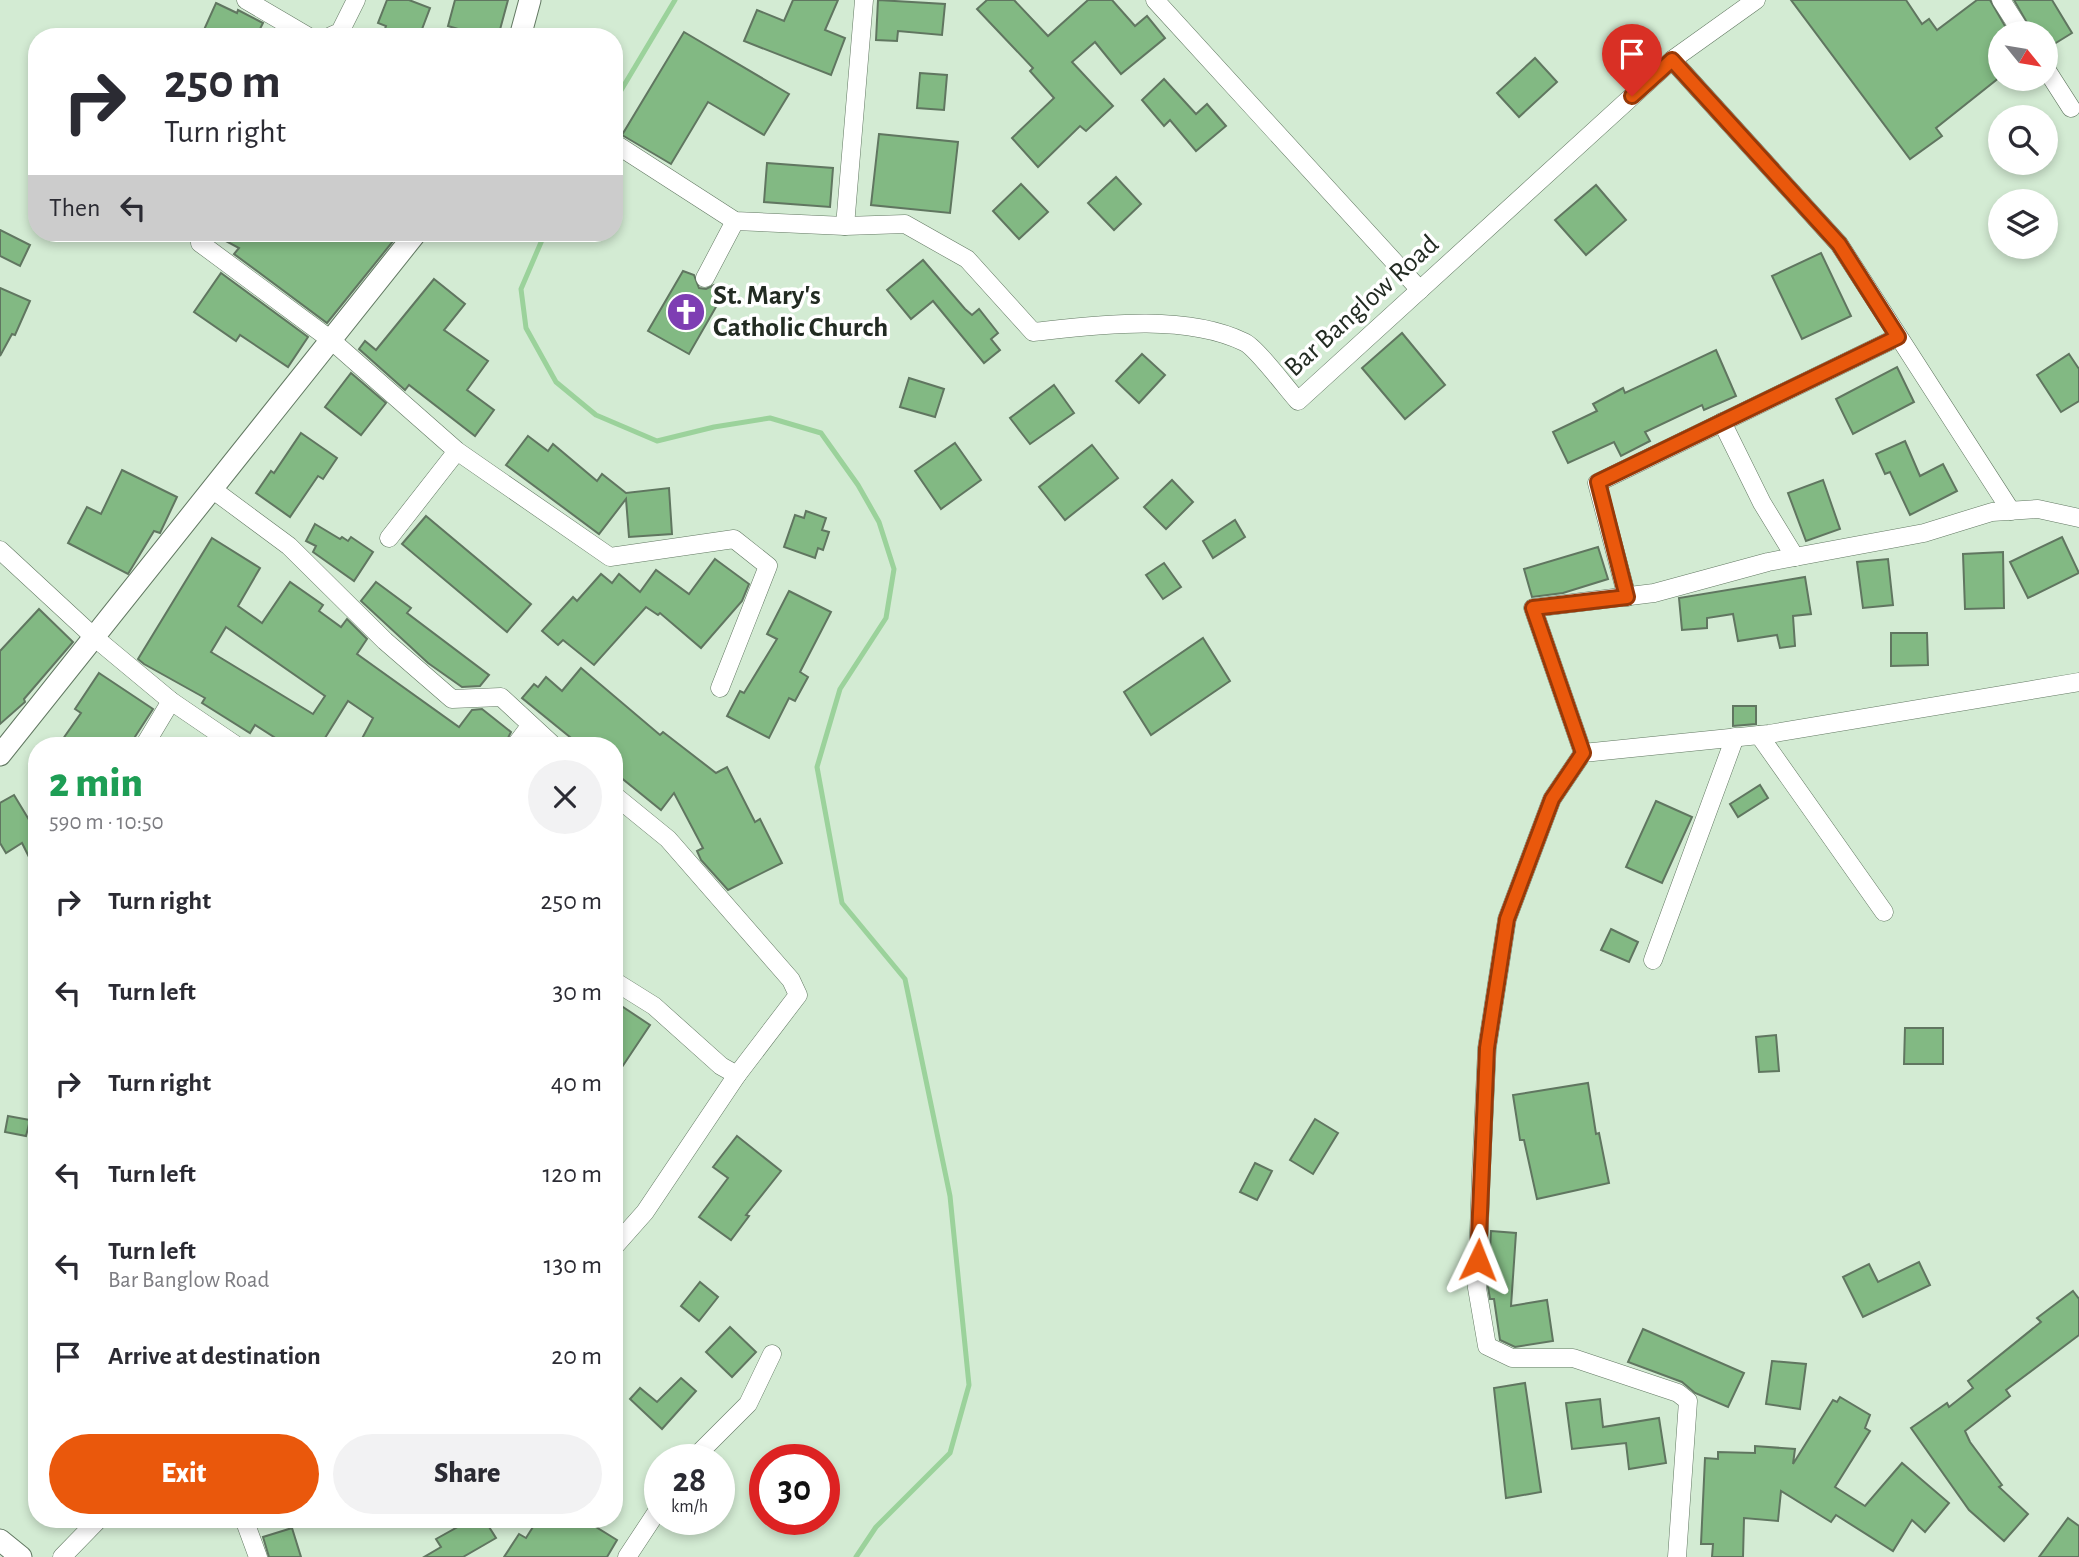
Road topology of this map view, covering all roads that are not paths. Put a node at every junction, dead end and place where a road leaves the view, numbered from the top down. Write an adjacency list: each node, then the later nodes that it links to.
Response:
1 (246, 0): 9 (street)
2 (356, 0): 10 (street)
3 (530, 0): 11 (street)
4 (864, 0): 17 (street)
5 (1155, 0): 21 (street)
6 (1756, 0): 12 (street, Bar Banglow Road)
7 (2001, 0): 8 (street)
8 (2014, 21)
9 (284, 28)
10 (342, 28)
11 (522, 28)
12 (1672, 60): 21 (street, Bar Banglow Road); 22 (street)
13 (2058, 88): 14 (street)
14 (2071, 108)
15 (623, 148): 16 (street)
16 (735, 221): 17 (street, Bar Banglow Road); 20 (street)
17 (845, 226): 21 (street, Bar Banglow Road)
18 (200, 242): 23 (street)
19 (409, 242): 23 (street)
20 (705, 278)
21 (1420, 290)
22 (1898, 337): 24 (street); 27 (street)
23 (331, 340): 25 (street); 26 (street)
24 (1722, 422): 31 (street); 32 (street)
25 (457, 451): 29 (street); 35 (street)
26 (212, 489): 33 (street); 37 (street)
27 (2011, 511): 28 (street); 31 (street)
28 (2079, 518)
29 (389, 538)
30 (0, 550): 33 (street)
31 (1795, 557): 32 (street)
32 (1627, 597): 44 (street)
33 (94, 637): 36 (street); 45 (street)
34 (2079, 682): 38 (street)
35 (720, 688)
36 (171, 702): 39 (street); 40 (street)
37 (530, 726): 41 (street); 42 (street)
38 (1759, 735): 43 (street); 47 (street)
39 (150, 737)
40 (224, 737)
41 (522, 737)
42 (543, 737)
43 (1735, 737): 44 (street); 48 (street)
44 (1583, 753): 62 (street)
45 (0, 755)
46 (623, 802): 50 (street)
47 (1884, 912)
48 (1653, 960)
49 (623, 987): 50 (street)
50 (737, 1075): 51 (street)
51 (623, 1237)
52 (772, 1354): 53 (street)
53 (708, 1444)
54 (90, 1528): 59 (street)
55 (247, 1528): 60 (street)
56 (644, 1531): 61 (street)
57 (0, 1540): 58 (street)
58 (20, 1557)
59 (62, 1557)
60 (258, 1557)
61 (627, 1557)
62 (1677, 1557)

